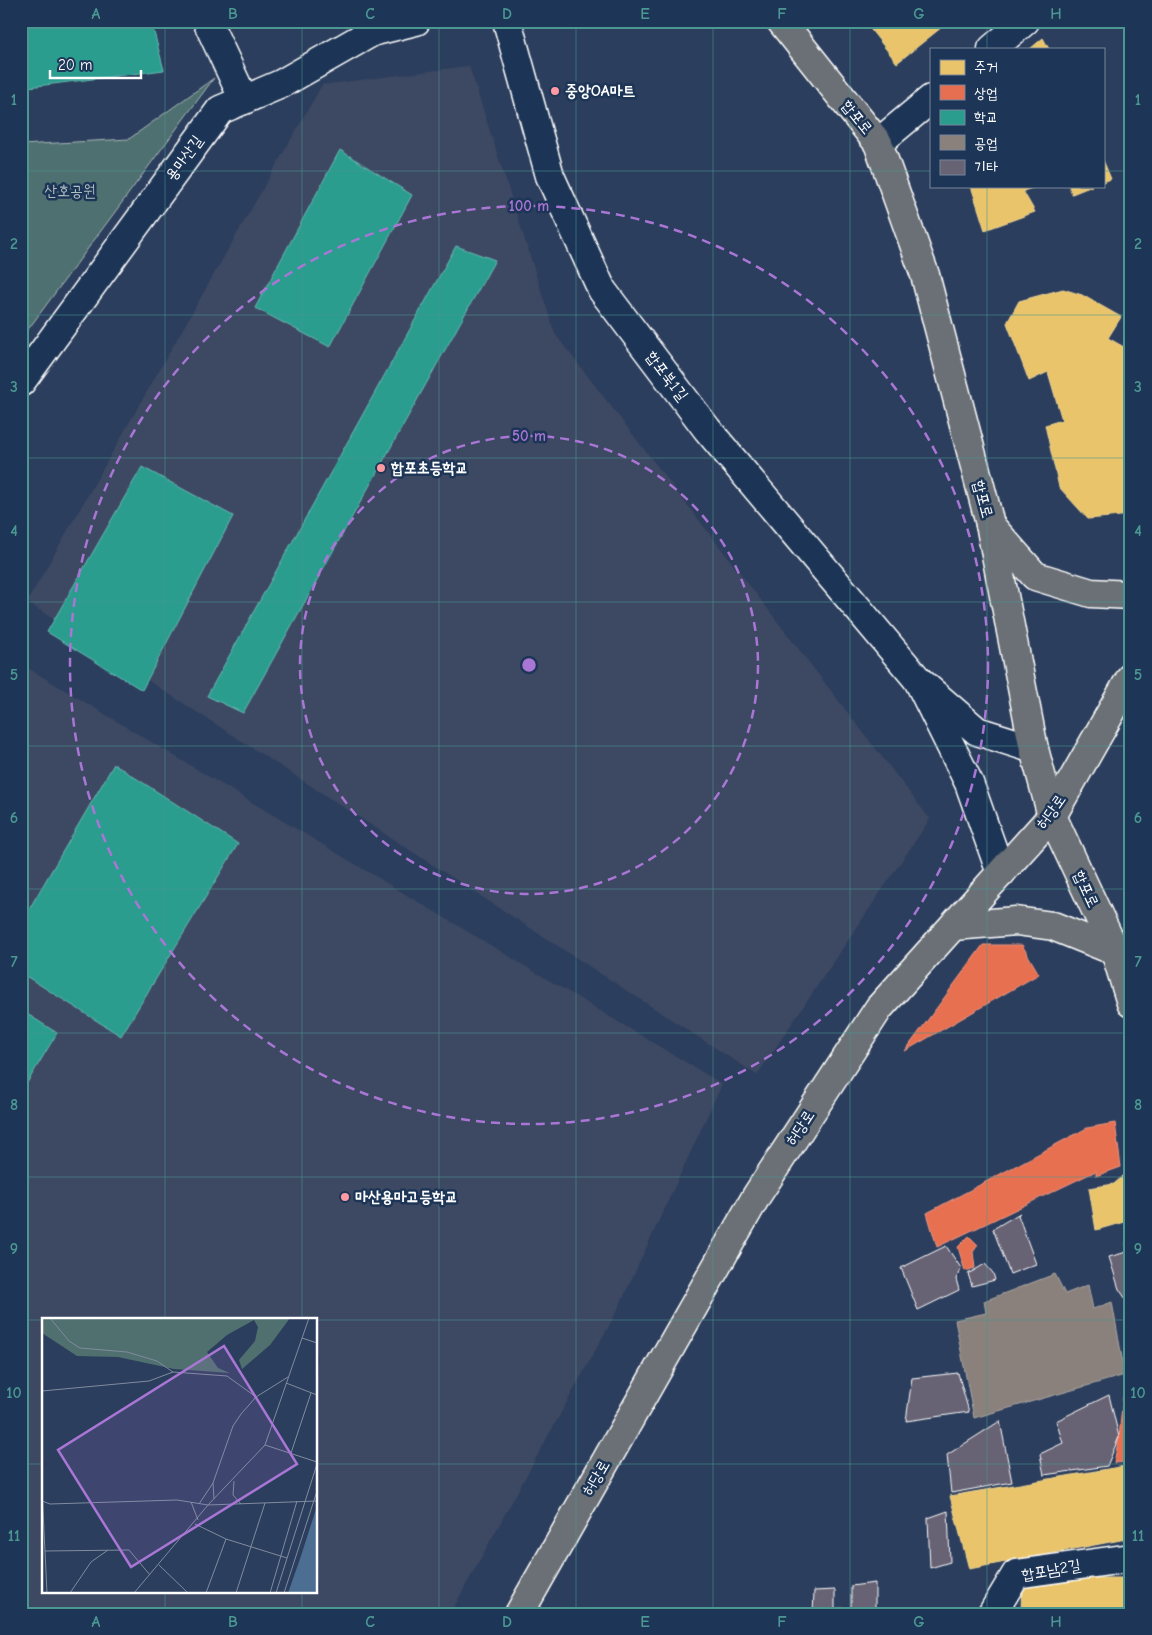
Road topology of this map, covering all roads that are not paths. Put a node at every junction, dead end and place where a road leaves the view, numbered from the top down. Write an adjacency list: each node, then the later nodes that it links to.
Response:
1 (207, 21): 7 (street)
2 (416, 21): 7 (street, 용마산길)
3 (507, 21): 14 (street, 합포북1길)
4 (781, 21): 9 (main road, 합포로)
5 (1025, 21): 6 (street)
6 (993, 48)
7 (244, 100): 10 (street, 용마산길)
8 (930, 100): 9 (street)
9 (878, 143): 11 (main road, 합포로)
10 (21, 382)
11 (990, 524): 12 (main road); 15 (main road, 합포로)
12 (1131, 594)
13 (1131, 677): 16 (main road, 허당로)
14 (918, 680): 15 (street); 17 (street)
15 (1034, 750): 16 (main road, 합포로)
16 (1052, 816): 17 (main road, 허당로); 19 (main road, 합포로)
17 (1000, 873): 18 (main road, 허당로)
18 (953, 926): 19 (main road); 22 (main road, 허당로)
19 (1115, 951): 20 (main road, 합포로)
20 (1129, 991)
21 (1131, 1558): 23 (street, 합포남2길)
22 (518, 1614)
23 (992, 1614)

